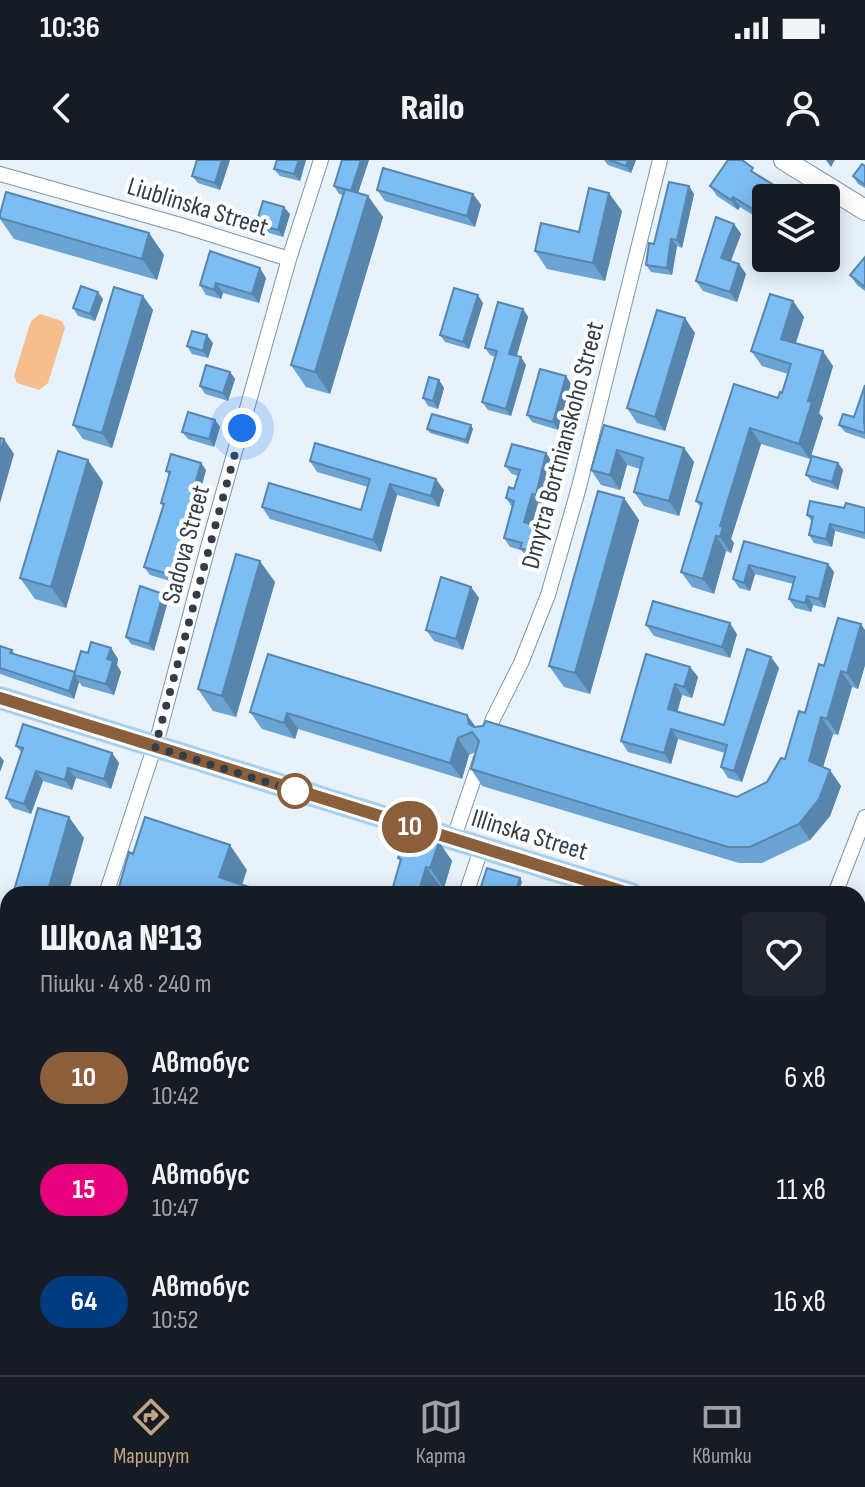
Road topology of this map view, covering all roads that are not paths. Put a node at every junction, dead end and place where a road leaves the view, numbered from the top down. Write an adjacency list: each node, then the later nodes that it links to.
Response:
1 (321, 160): 6 (street, Sadova Street)
2 (660, 160): 8 (street, Dmytra Bortnianskoho Street)
3 (784, 160): 5 (street)
4 (0, 174): 6 (street, Liublinska Street)
5 (865, 210)
6 (289, 259): 9 (street, Sadova Street)
7 (0, 698): 9 (main road, Illinska Street)
8 (488, 734)
9 (155, 747): 12 (main road, Illinska Street); 14 (street, Sadova Street)
10 (481, 758): 12 (street)
11 (865, 817): 17 (street)
12 (453, 840): 13 (main road, Illinska Street)
13 (481, 849): 15 (street); 16 (main road, Illinska Street)
14 (109, 886)
15 (469, 886)
16 (604, 886)
17 (838, 886)

